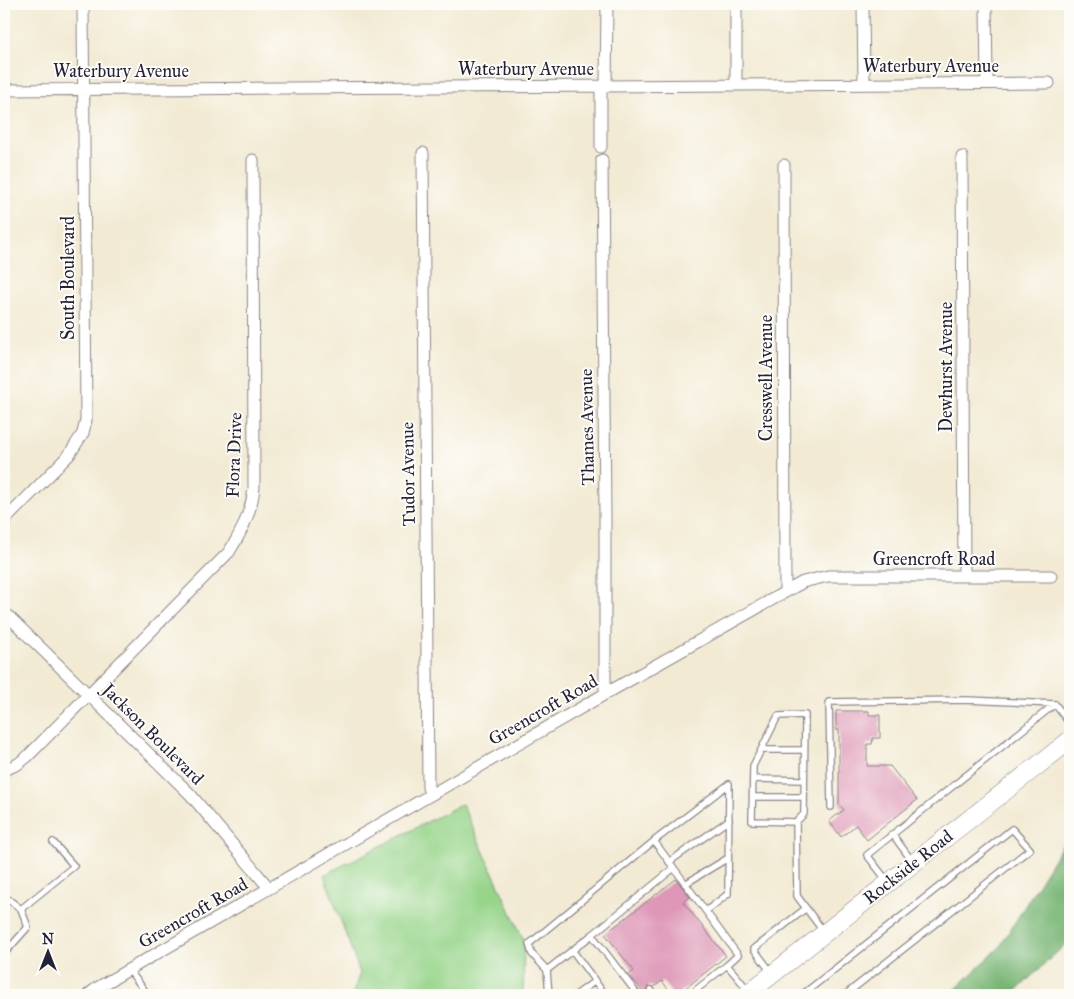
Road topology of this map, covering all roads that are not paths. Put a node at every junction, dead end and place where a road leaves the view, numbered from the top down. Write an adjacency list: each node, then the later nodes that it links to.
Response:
1 (84, 4): 11 (street, South Boulevard)
2 (606, 4): 10 (street)
3 (736, 4): 8 (street)
4 (863, 4): 9 (street)
5 (986, 4): 6 (street)
6 (987, 83): 7 (street, Waterbury Avenue); 9 (street, Waterbury Avenue)
7 (1050, 83)
8 (736, 84): 9 (street, Waterbury Avenue); 10 (street, Waterbury Avenue)
9 (864, 84)
10 (604, 86): 11 (street, Waterbury Avenue); 13 (street)
11 (85, 89): 12 (street, Waterbury Avenue); 19 (street, South Boulevard)
12 (4, 90)
13 (601, 147)
14 (423, 153): 34 (street, Tudor Avenue)
15 (962, 157): 20 (street, Dewhurst Avenue)
16 (253, 160): 25 (street, Flora Drive)
17 (602, 160): 24 (street, Thames Avenue)
18 (784, 165): 22 (street, Cresswell Avenue)
19 (4, 521)
20 (964, 576): 21 (street, Greencroft Road); 22 (street, Greencroft Road)
21 (1051, 576)
22 (785, 591): 24 (street, Greencroft Road)
23 (4, 612): 25 (street, Jackson Boulevard)
24 (605, 694): 34 (street, Greencroft Road)
25 (89, 695): 31 (street, Flora Drive); 49 (street, Jackson Boulevard)
26 (1055, 704): 27 (lane); 37 (lane); 40 (lane)
27 (1070, 724)
28 (1070, 740): 45 (main road, Rockside Road)
29 (762, 750): 30 (lane); 30 (lane); 32 (lane)
30 (804, 750): 33 (lane)
31 (4, 770)
32 (753, 779): 33 (lane); 35 (lane)
33 (804, 780): 36 (lane)
34 (430, 795): 49 (street, Greencroft Road)
35 (753, 797): 36 (lane); 39 (lane)
36 (804, 797): 39 (lane)
37 (830, 807)
38 (728, 820): 41 (lane); 43 (lane); 44 (lane)
39 (796, 822): 52 (lane)
40 (893, 835): 45 (lane); 47 (lane)
41 (654, 841): 44 (lane); 60 (lane)
42 (53, 842): 51 (lane)
43 (728, 858): 48 (lane); 53 (lane)
44 (669, 862): 46 (lane)
45 (913, 863): 47 (main road, Rockside Road)
46 (674, 868): 48 (lane); 55 (lane)
47 (889, 882): 54 (main road, Rockside Road)
48 (685, 884): 53 (lane)
49 (269, 888): 59 (street, Greencroft Road)
50 (4, 896): 51 (lane)
51 (21, 909): 57 (lane)
52 (805, 910): 54 (lane); 61 (lane)
53 (706, 911): 58 (lane)
54 (824, 933): 61 (main road, Rockside Road)
55 (592, 935): 56 (lane); 71 (lane)
56 (572, 950): 60 (lane); 62 (lane)
57 (4, 954)
58 (727, 965): 64 (lane); 65 (lane)
59 (129, 970): 66 (street, Greencroft Road); 67 (lane)
60 (547, 970): 68 (lane)
61 (773, 974): 65 (main road, Rockside Road)
62 (595, 981): 69 (lane); 70 (lane)
63 (651, 990): 72 (lane)
64 (698, 993): 73 (lane)
65 (748, 994)
66 (88, 995)
67 (148, 995)
68 (548, 995)
69 (576, 995)
70 (605, 995)
71 (638, 995)
72 (655, 995)
73 (690, 995)
74 (802, 995): 75 (lane)
75 (845, 995)

